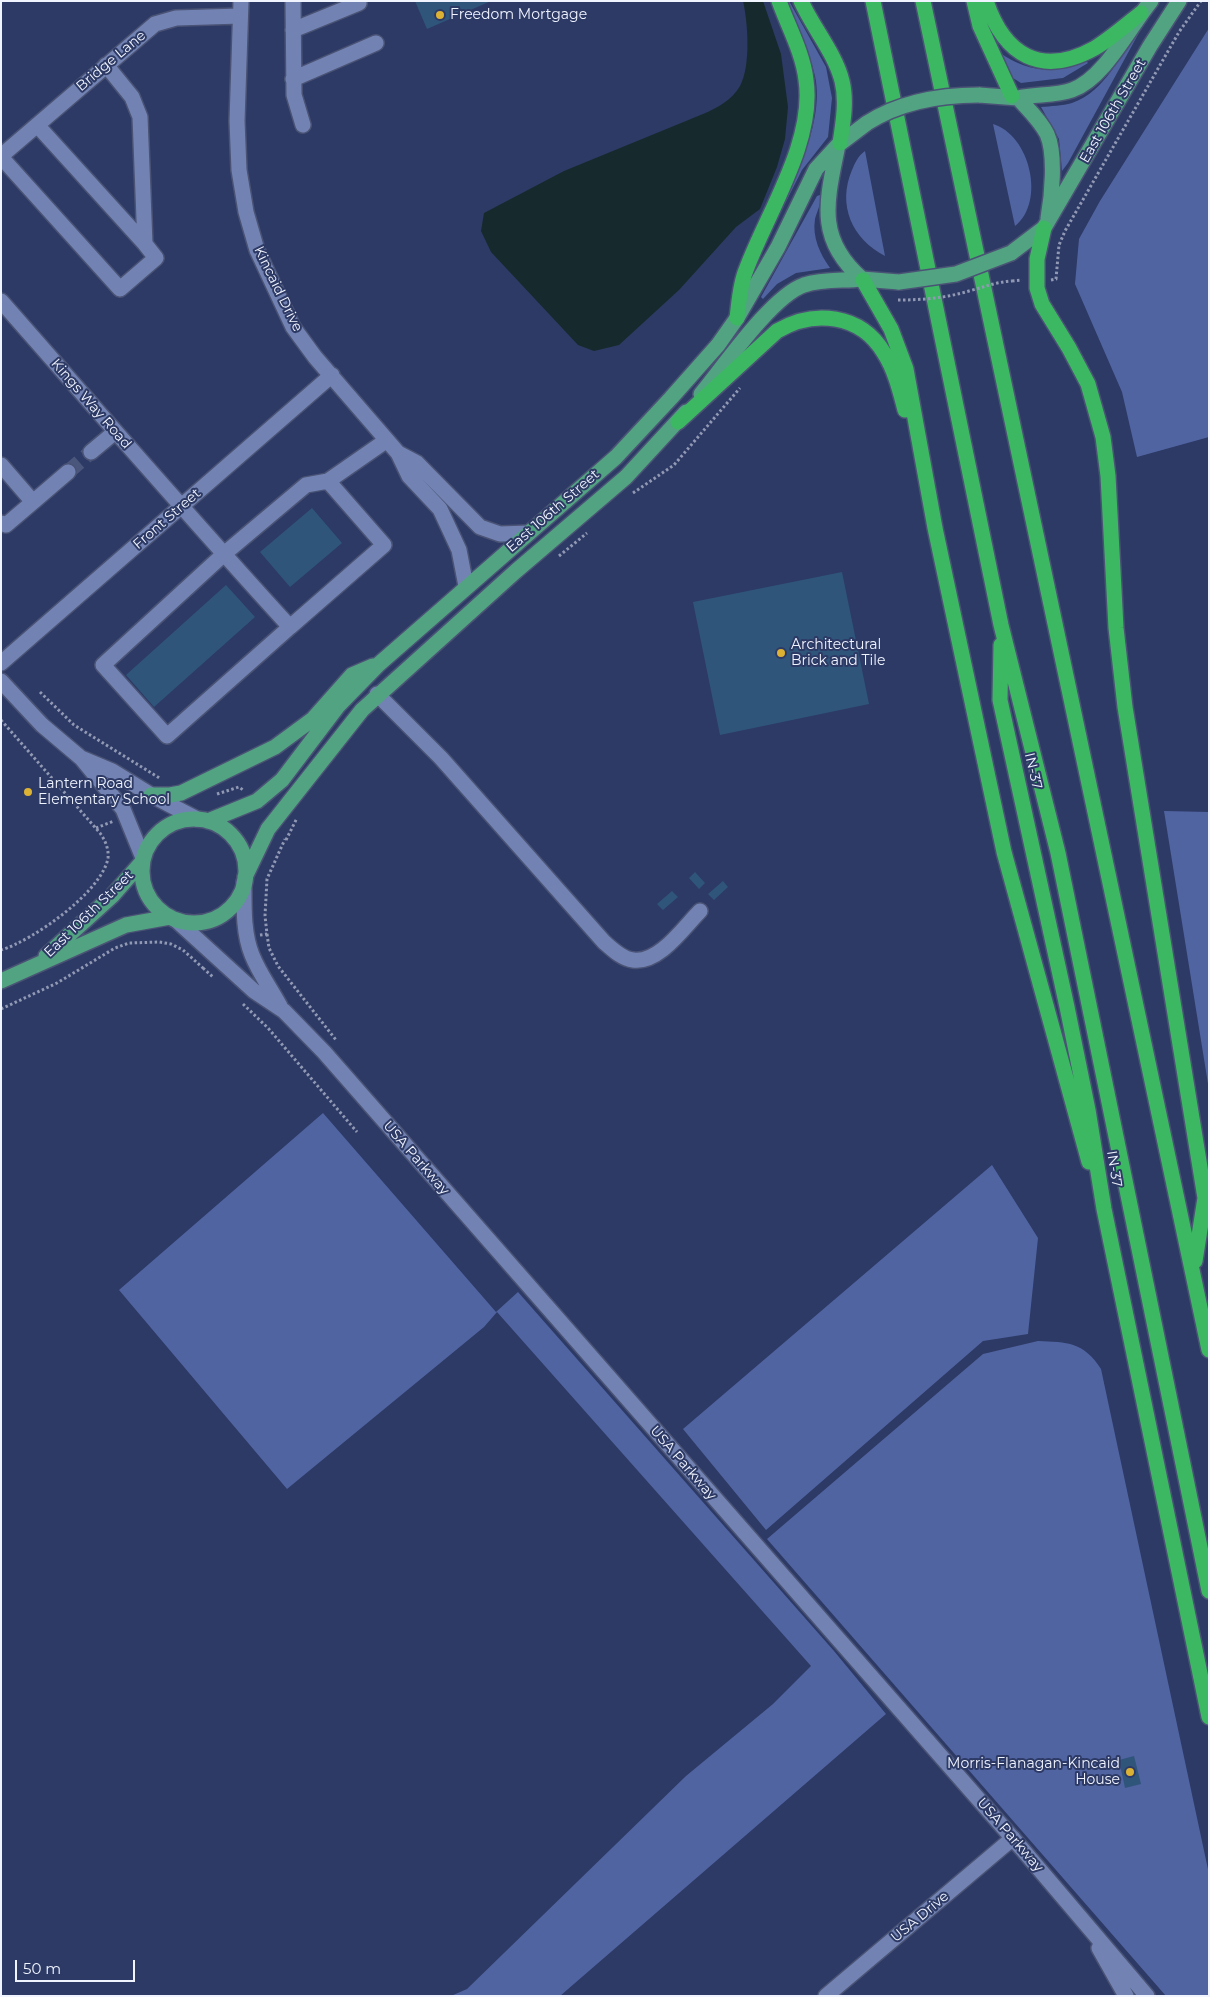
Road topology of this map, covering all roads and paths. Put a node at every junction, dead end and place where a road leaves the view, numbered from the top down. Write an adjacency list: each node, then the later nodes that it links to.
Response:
1 (293, 1): 14 (street)
2 (779, 1): 30 (highway)
3 (801, 1): 21 (highway)
4 (873, 1): 51 (highway)
5 (924, 1): 88 (highway)
6 (974, 1): 18 (highway)
7 (986, 1): 13 (highway)
8 (1151, 1): 13 (main road, East 106th Street)
9 (1179, 1): 23 (main road, East 106th Street)
10 (1201, 1): 27 (path)
11 (359, 3): 14 (street)
12 (241, 9): 16 (street, Bridge Lane); 31 (street, Kincaid Drive)
13 (1141, 14): 18 (main road, East 106th Street)
14 (293, 30): 17 (street)
15 (376, 43): 17 (street)
16 (106, 65): 19 (street, Bridge Lane); 24 (street)
17 (293, 79): 20 (street)
18 (1015, 97): 21 (main road, East 106th Street, bridge); 23 (main road)
19 (37, 124): 22 (street, Bridge Lane); 24 (street)
20 (303, 125)
21 (839, 144): 25 (main road); 30 (main road, East 106th Street)
22 (1, 156): 24 (street)
23 (1046, 225): 25 (main road, East 106th Street, bridge); 88 (highway)
24 (145, 244)
25 (862, 279): 33 (main road, East 106th Street); 46 (highway)
26 (1023, 280): 28 (path, bridge)
27 (1047, 280)
28 (898, 300)
29 (1, 301): 34 (street, Kings Way Road)
30 (737, 318): 47 (main road, East 106th Street)
31 (332, 375): 35 (street, Kincaid Drive); 43 (street, Front Street)
32 (745, 381): 41 (path)
33 (678, 422): 46 (highway); 57 (main road, East 106th Street)
34 (115, 432): 36 (street); 43 (street, Kings Way Road)
35 (387, 440): 37 (street, Kincaid Drive); 40 (street)
36 (91, 452)
37 (398, 454): 47 (street, Kincaid Drive); 50 (street, Kincaid Drive)
38 (1, 465): 42 (street)
39 (68, 472): 42 (street)
40 (328, 480): 48 (street); 52 (street)
41 (628, 497)
42 (33, 502): 44 (street)
43 (180, 507): 48 (street, Kings Way Road); 53 (street, Front Street)
44 (1, 523)
45 (592, 527): 49 (path)
46 (936, 528): 87 (highway)
47 (528, 532): 50 (main road, East 106th Street)
48 (224, 554): 52 (street, Kings Way Road); 52 (street)
49 (557, 558)
50 (466, 586): 54 (main road, East 106th Street)
51 (1001, 625): 87 (highway, IN-37); 90 (highway)
52 (290, 628)
53 (1, 663)
54 (379, 664): 63 (main road); 65 (main road, East 106th Street)
55 (1, 681): 59 (street)
56 (40, 692): 60 (path)
57 (377, 694): 71 (main road, East 106th Street); 72 (street)
58 (1, 720): 67 (path)
59 (81, 758): 63 (street); 70 (street)
60 (161, 779)
61 (212, 792): 62 (path)
62 (245, 794)
63 (151, 795): 65 (street)
64 (302, 812): 69 (path)
65 (202, 820): 70 (main road); 71 (main road)
66 (114, 821): 67 (path)
67 (96, 828): 76 (path)
68 (279, 836): 69 (path)
69 (286, 840): 74 (path)
70 (143, 860): 73 (main road); 78 (main road, East 106th Street)
71 (245, 880): 73 (main road); 84 (street, USA Parkway)
72 (700, 911)
73 (173, 919): 78 (main road, East 106th Street); 84 (street, USA Parkway)
74 (267, 934): 75 (path); 85 (path)
75 (259, 936)
76 (1, 950)
77 (209, 962): 79 (path)
78 (36, 965): 80 (main road, East 106th Street)
79 (203, 968): 81 (path); 83 (path)
80 (1, 981)
81 (218, 981)
82 (239, 1000): 86 (path)
83 (1, 1009)
84 (284, 1011): 92 (street, USA Parkway)
85 (338, 1043)
86 (357, 1132)
87 (1104, 1209): 91 (highway, IN-37)
88 (1193, 1270): 89 (highway)
89 (1209, 1350)
90 (1209, 1591)
91 (1209, 1717)
92 (1013, 1838): 93 (street, USA Parkway); 94 (street, USA Drive)
93 (1080, 1917): 95 (street, USA Parkway); 96 (street, USA Parkway)
94 (826, 1996)
95 (1126, 1996)
96 (1147, 1996)

